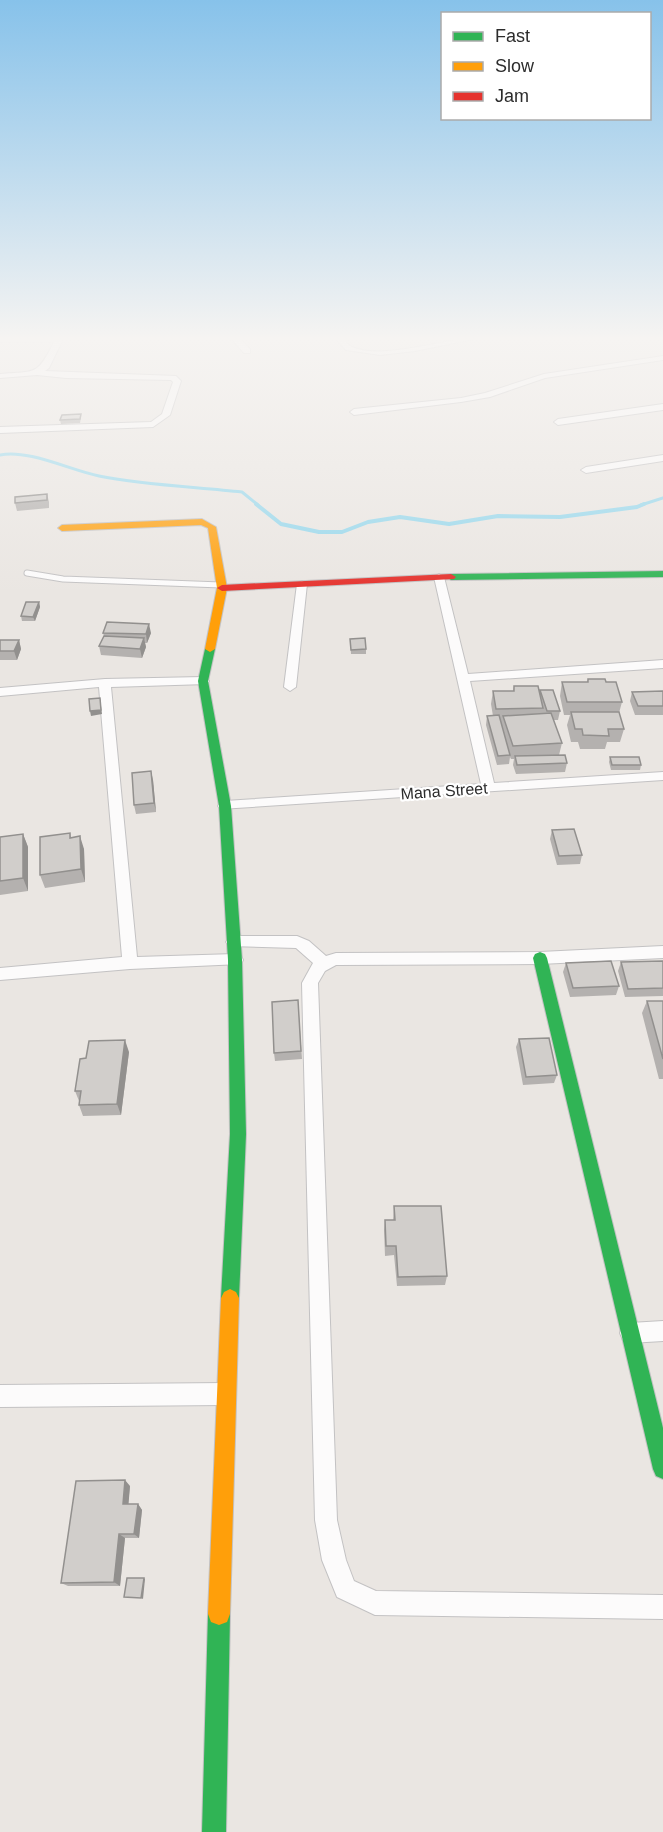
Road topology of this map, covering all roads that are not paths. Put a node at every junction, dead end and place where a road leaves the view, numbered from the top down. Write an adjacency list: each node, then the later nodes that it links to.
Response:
1 (155, 422): 2 (street)
2 (0, 430)
3 (663, 458): 4 (street)
4 (586, 470)
5 (62, 528): 10 (street)
6 (27, 573): 10 (lane)
7 (663, 574): 8 (street)
8 (440, 577): 9 (street); 12 (street)
9 (302, 584): 10 (street); 15 (street)
10 (222, 586): 13 (street)
11 (663, 664): 12 (street)
12 (462, 678): 18 (street)
13 (202, 681): 14 (street); 19 (street)
14 (105, 683): 16 (street); 25 (street)
15 (290, 687)
16 (0, 692)
17 (663, 776): 18 (street, Mana Street)
18 (489, 788): 19 (street, Mana Street)
19 (225, 806): 20 (street)
20 (234, 942): 23 (street); 24 (street)
21 (663, 952): 22 (street)
22 (540, 958): 24 (street); 28 (street)
23 (235, 960): 25 (street); 29 (street)
24 (322, 962): 32 (street)
25 (130, 963): 26 (street)
26 (0, 974)
27 (663, 1331): 28 (street)
28 (630, 1333): 31 (street)
29 (225, 1394): 30 (street); 33 (street)
30 (0, 1396)
31 (663, 1469)
32 (663, 1607)
33 (214, 1832)

